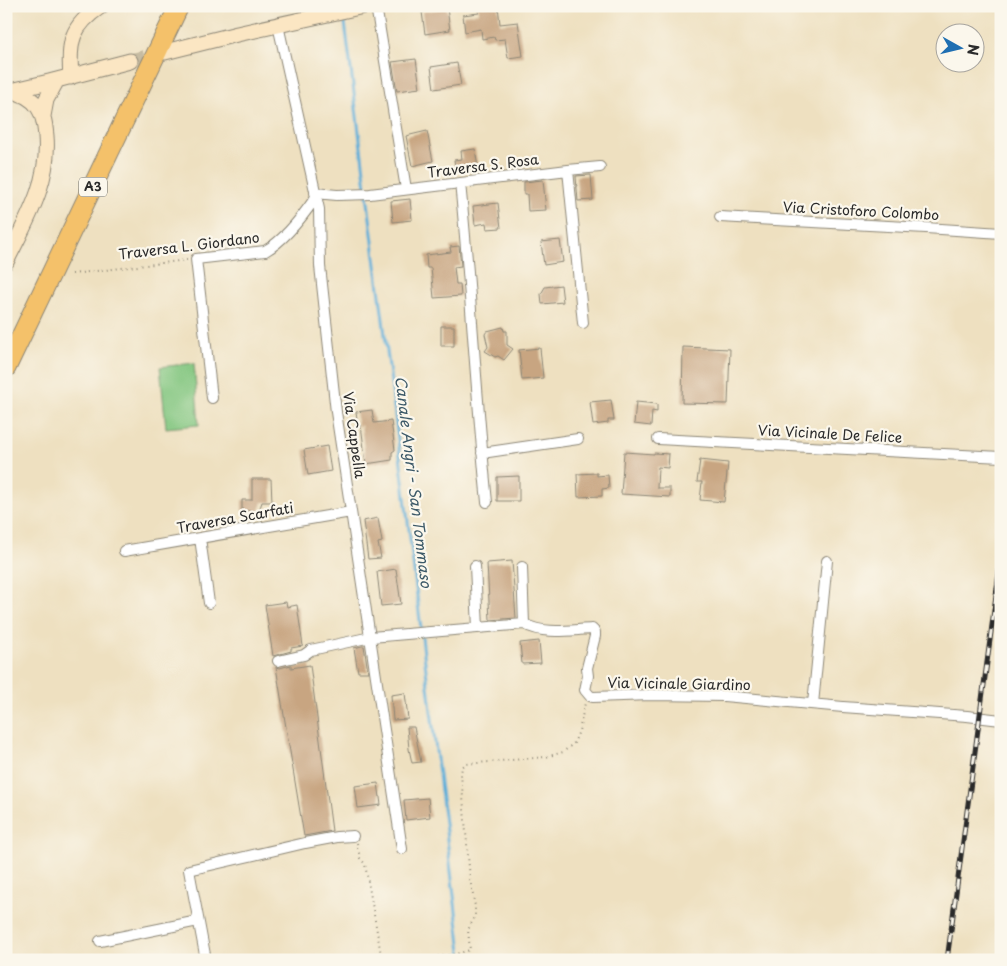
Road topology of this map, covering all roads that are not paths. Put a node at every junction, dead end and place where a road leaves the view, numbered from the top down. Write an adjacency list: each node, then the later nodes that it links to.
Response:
1 (101, 6): 9 (street)
2 (165, 6): 22 (highway, A3)
3 (179, 6): 23 (highway, A3)
4 (364, 6): 6 (street)
5 (376, 6): 16 (street)
6 (278, 25): 7 (street); 17 (street, Via Cappella)
7 (165, 52)
8 (130, 61): 9 (street)
9 (64, 78): 10 (street); 12 (street)
10 (39, 85): 11 (street); 12 (street)
11 (9, 91): 12 (street)
12 (42, 107): 20 (street)
13 (600, 167): 14 (street, Traversa S. Rosa)
14 (568, 170): 15 (street, Traversa S. Rosa); 21 (street)
15 (460, 183): 16 (street, Traversa S. Rosa); 27 (street)
16 (406, 189): 17 (street, Traversa S. Rosa)
17 (315, 195): 24 (street, Traversa L. Giordano); 30 (street, Via Cappella)
18 (720, 216): 19 (street, Via Cristoforo Colombo)
19 (1001, 233)
20 (6, 262)
21 (583, 323)
22 (6, 338)
23 (6, 368)
24 (212, 398)
25 (658, 438): 28 (street, Via Vicinale De Felice)
26 (578, 439): 27 (street)
27 (482, 453): 29 (street)
28 (1001, 457)
29 (487, 502)
30 (351, 512): 31 (street, Traversa Scarfati); 39 (street, Via Cappella)
31 (200, 538): 32 (street, Traversa Scarfati); 36 (street)
32 (124, 551)
33 (827, 561): 41 (street)
34 (475, 566): 38 (street)
35 (522, 567): 37 (street)
36 (209, 603)
37 (524, 624): 38 (street, Via Vicinale Giardino); 41 (street, Via Vicinale Giardino)
38 (478, 628): 39 (street, Via Vicinale Giardino)
39 (370, 637): 40 (street, Via Vicinale Giardino); 44 (street, Via Cappella)
40 (278, 661)
41 (813, 704): 42 (street, Via Vicinale Giardino)
42 (1001, 720)
43 (353, 836): 45 (street)
44 (402, 849)
45 (198, 921): 46 (street); 47 (street)
46 (100, 941)
47 (206, 960)

